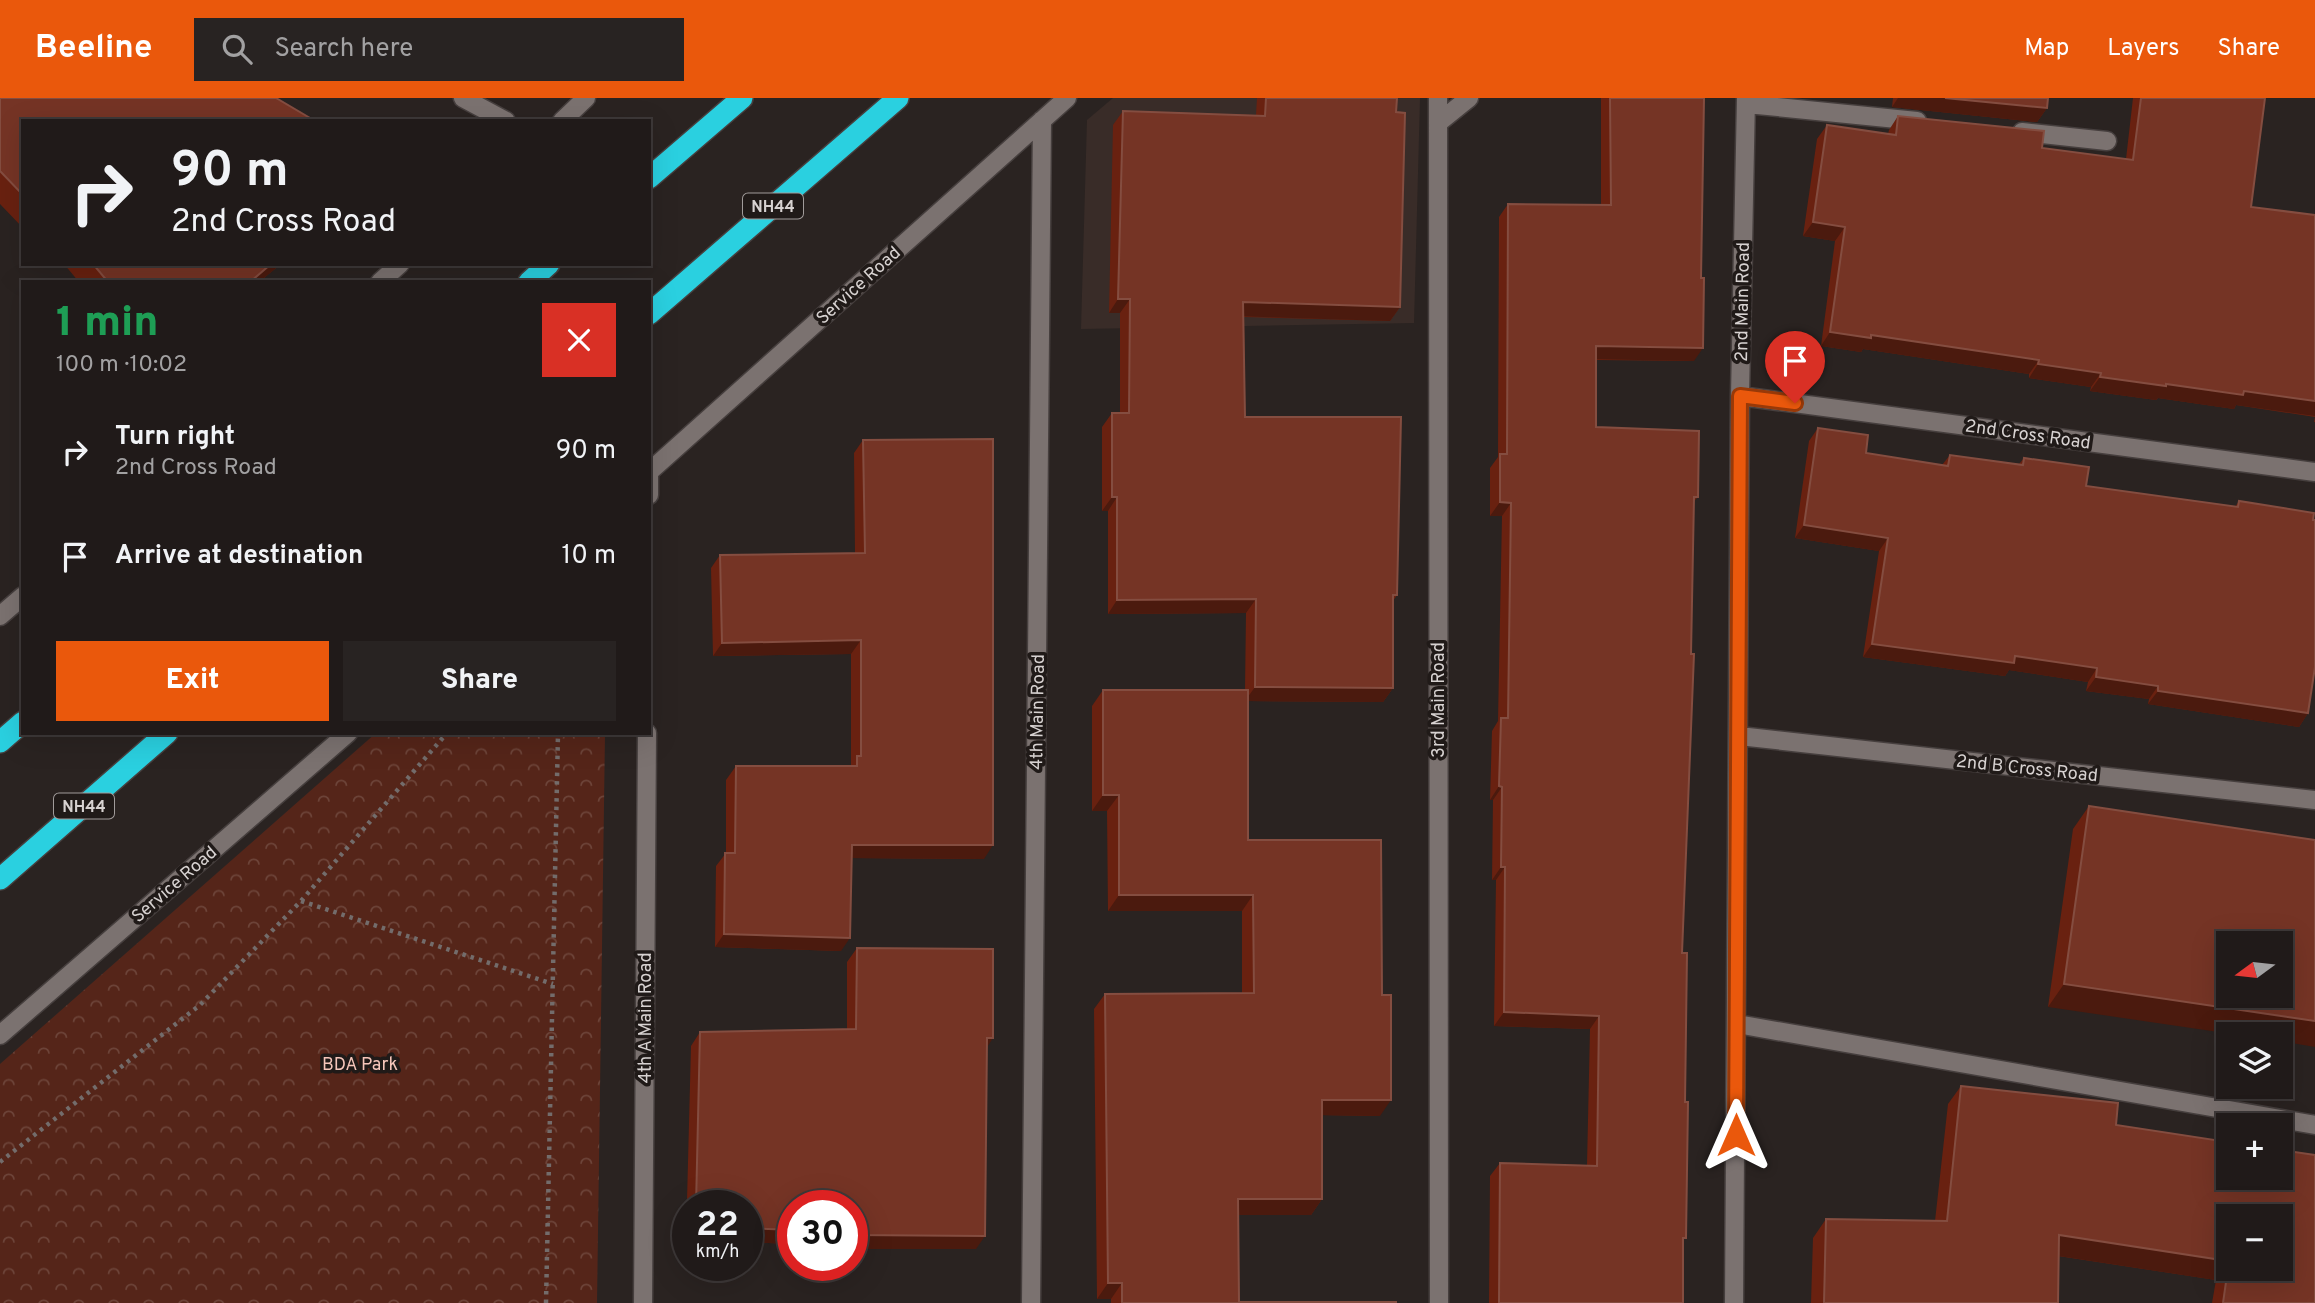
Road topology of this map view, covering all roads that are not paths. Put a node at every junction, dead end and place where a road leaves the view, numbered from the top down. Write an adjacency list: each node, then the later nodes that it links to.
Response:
1 (463, 98): 9 (street)
2 (586, 98): 10 (street)
3 (742, 98): 16 (highway)
4 (898, 98): 21 (highway, NH44)
5 (1067, 98): 11 (street, Service Road)
6 (1438, 98): 12 (street, 3rd Main Road)
7 (1469, 98): 12 (street)
8 (1746, 101): 13 (street); 22 (street, 2nd Main Road)
9 (502, 119)
10 (564, 119)
11 (1042, 120): 23 (street, Service Road); 39 (street, 4th Main Road)
12 (1438, 123): 40 (street, 3rd Main Road)
13 (1941, 124)
14 (2010, 131): 15 (street)
15 (2107, 141)
16 (651, 176)
17 (398, 266): 19 (street)
18 (548, 266): 20 (highway)
19 (382, 280)
20 (531, 280)
21 (651, 312)
22 (1740, 396): 24 (street, 2nd Cross Road); 31 (street, 2nd Main Road)
23 (651, 470)
24 (2315, 472)
25 (21, 598): 26 (street)
26 (0, 616)
27 (21, 724): 32 (highway)
28 (165, 735): 34 (highway, NH44)
29 (346, 735): 36 (street, Service Road)
30 (647, 735): 38 (street, 4th A Main Road)
31 (1740, 736): 33 (street, 2nd B Cross Road); 35 (street, 2nd Main Road)
32 (0, 742)
33 (2315, 800)
34 (0, 879)
35 (1737, 1024): 37 (street); 41 (street, 2nd Main Road)
36 (0, 1035)
37 (2315, 1125)
38 (643, 1303)
39 (1031, 1303)
40 (1439, 1303)
41 (1734, 1303)

